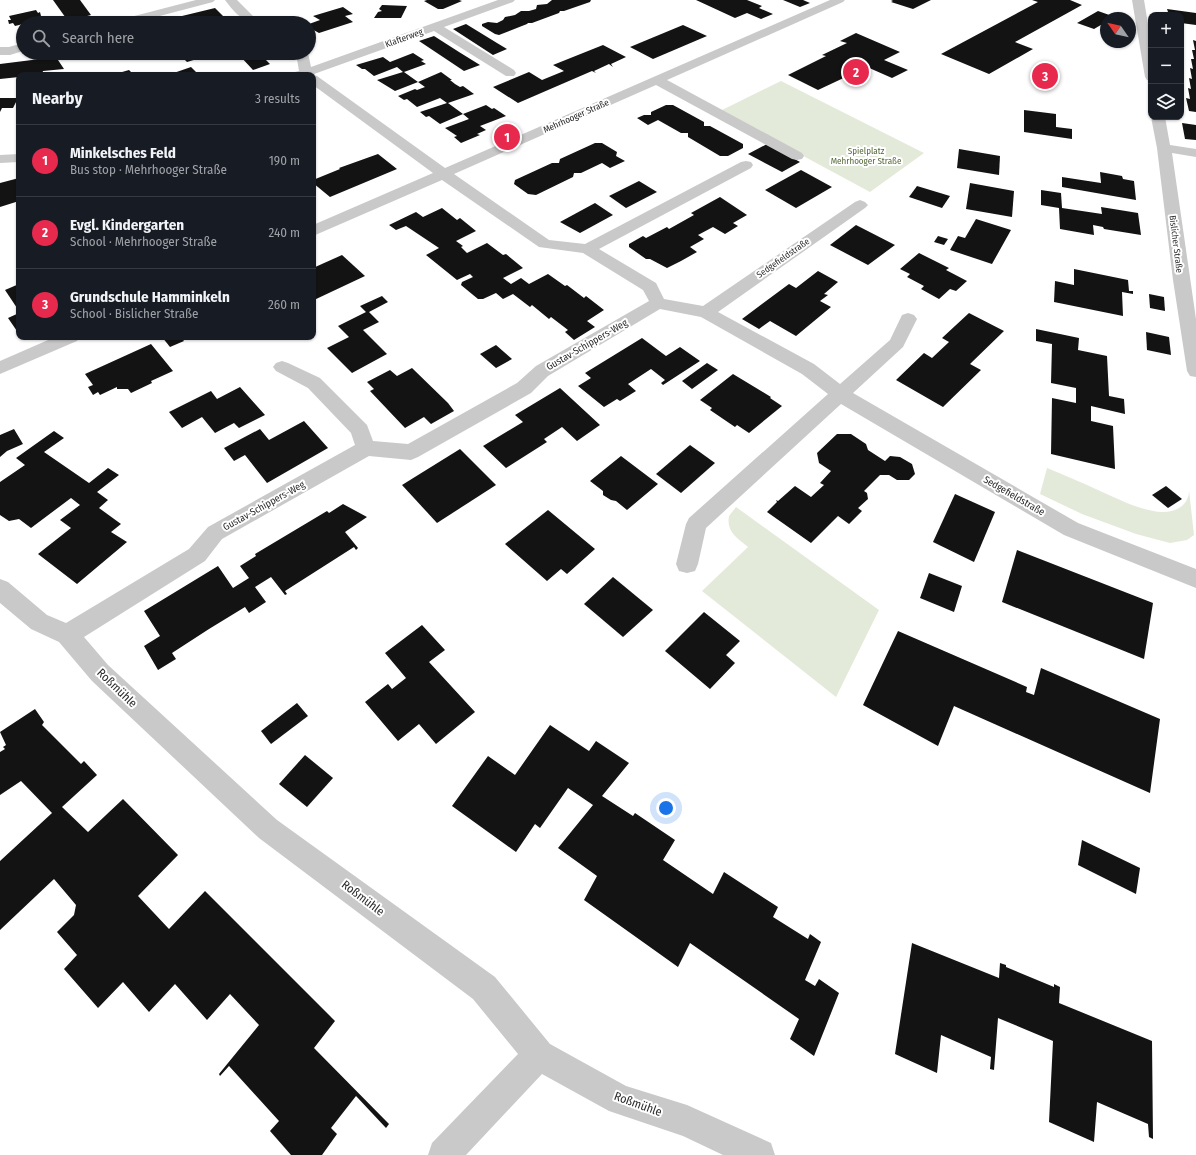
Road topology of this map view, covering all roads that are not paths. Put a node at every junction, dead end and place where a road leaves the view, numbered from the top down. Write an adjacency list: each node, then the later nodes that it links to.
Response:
1 (209, 0): 6 (street)
2 (231, 0): 7 (street)
3 (510, 0): 8 (street, Klafterweg)
4 (839, 0): 16 (street, Mehrhooger Straße)
5 (1138, 0): 11 (street)
6 (146, 16)
7 (247, 16)
8 (436, 27): 14 (street, Klafterweg); 15 (street)
9 (16, 49): 10 (street)
10 (0, 51)
11 (1148, 59)
12 (304, 60): 13 (street)
13 (306, 72)
14 (316, 73)
15 (510, 73)
16 (657, 80): 21 (street); 25 (street, Mehrhooger Straße)
17 (316, 82): 25 (street)
18 (1159, 120): 19 (street, Bislicher Straße)
19 (1164, 148): 20 (street); 35 (street, Bislicher Straße)
20 (1196, 153)
21 (797, 156)
22 (16, 158): 23 (street)
23 (0, 159)
24 (746, 165): 28 (street)
25 (444, 174): 27 (street, Mehrhooger Straße); 28 (street)
26 (860, 205): 30 (street, Sedgefieldstraße)
27 (316, 230)
28 (588, 248): 29 (street)
29 (658, 303): 30 (street, Sedgefieldstraße); 37 (street, Gustav-Schippers-Weg)
30 (706, 312): 36 (street, Sedgefieldstraße)
31 (908, 319): 36 (street)
32 (64, 340): 34 (street)
33 (282, 367): 37 (street)
34 (0, 368)
35 (1196, 371)
36 (841, 395): 38 (street); 39 (street, Sedgefieldstraße)
37 (366, 448): 41 (street, Gustav-Schippers-Weg)
38 (686, 564)
39 (1196, 579)
40 (0, 589): 41 (street, Roßmühle)
41 (67, 635): 42 (street, Roßmühle)
42 (539, 1055): 43 (street); 44 (street, Roßmühle)
43 (444, 1155)
44 (759, 1155)

